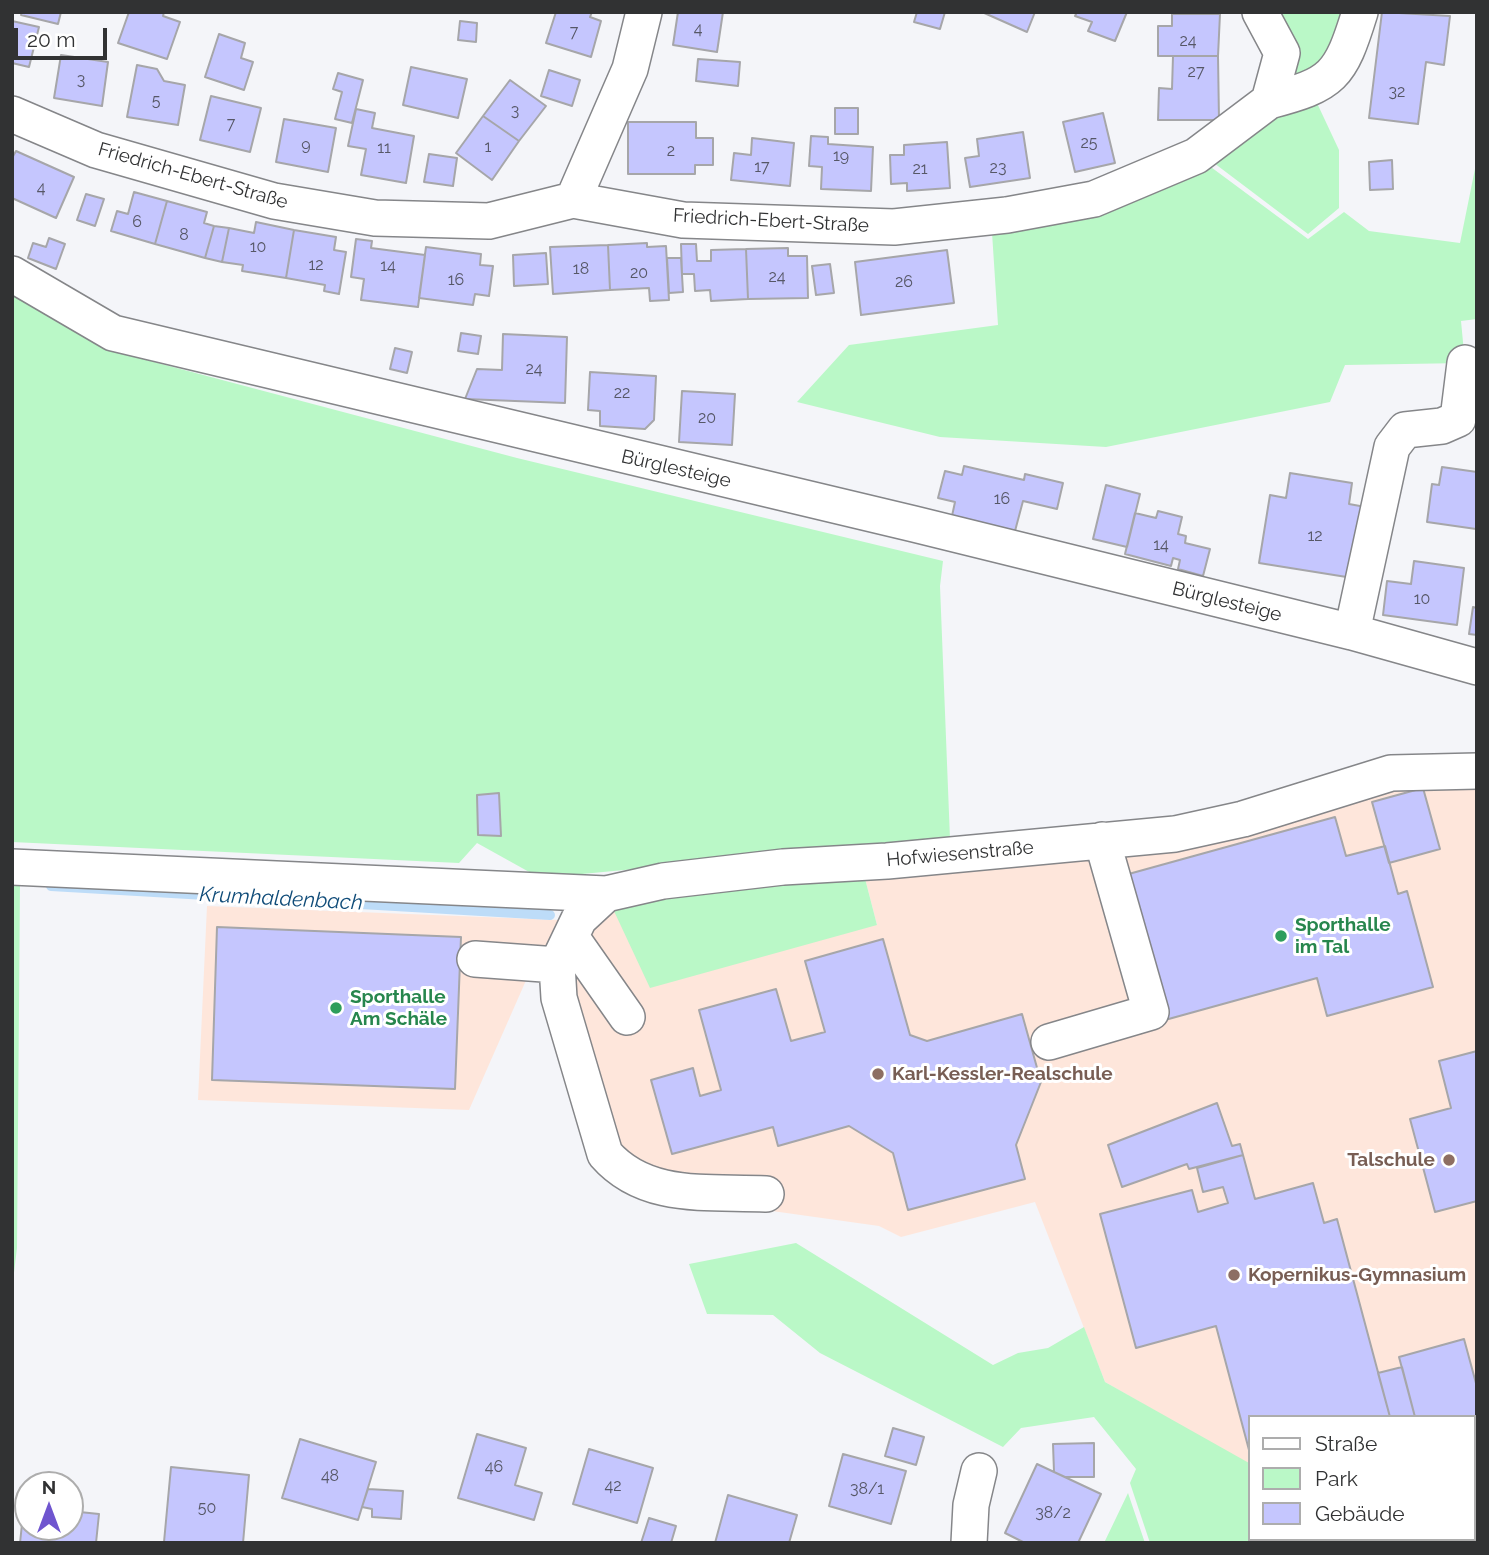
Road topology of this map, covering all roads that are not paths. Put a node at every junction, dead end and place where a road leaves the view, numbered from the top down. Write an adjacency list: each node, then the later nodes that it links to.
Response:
1 (644, 12): 6 (street)
2 (1260, 12): 4 (street)
3 (1360, 12): 4 (street, Friedrich-Ebert-Straße)
4 (1269, 101): 6 (street, Friedrich-Ebert-Straße)
5 (12, 114): 6 (street, Friedrich-Ebert-Straße)
6 (573, 200)
7 (12, 274): 9 (street, Bürglesteige)
8 (1465, 363): 9 (street)
9 (1352, 632): 10 (street, Bürglesteige)
10 (1477, 667)
11 (1477, 771): 12 (street, Hofwiesenstraße)
12 (1102, 841): 14 (street, Hofwiesenstraße); 18 (street)
13 (12, 867): 14 (street)
14 (606, 894): 15 (street, Hofwiesenstraße)
15 (564, 951): 16 (street); 17 (street); 19 (street)
16 (475, 959)
17 (627, 1017)
18 (1049, 1042)
19 (766, 1194)
20 (979, 1471): 21 (street)
21 (969, 1543)

